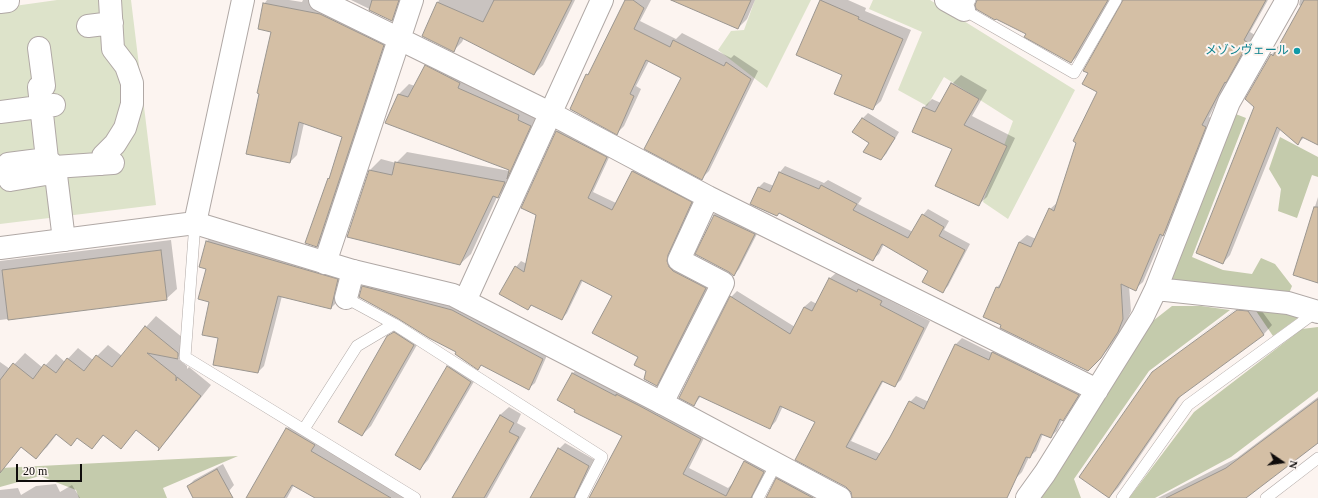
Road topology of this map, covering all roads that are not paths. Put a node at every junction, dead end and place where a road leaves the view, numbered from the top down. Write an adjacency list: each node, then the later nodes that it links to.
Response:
1 (110, 0): 9 (street)
2 (243, 0): 18 (street)
3 (320, 0): 11 (street)
4 (412, 0): 11 (street)
5 (602, 0): 15 (street)
6 (1116, 0): 8 (lane)
7 (1287, 0): 23 (street)
8 (960, 3)
9 (112, 23): 10 (street); 16 (street)
10 (88, 26)
11 (400, 39): 15 (street); 21 (street)
12 (39, 48): 13 (street)
13 (48, 106): 14 (street); 16 (street)
14 (0, 112)
15 (550, 113): 17 (street); 25 (street)
16 (51, 163): 19 (street)
17 (708, 197): 28 (street); 29 (street)
18 (195, 223): 19 (street); 21 (street); 30 (lane)
19 (64, 240): 20 (street)
20 (0, 248)
21 (325, 263): 22 (street)
22 (353, 271): 24 (street); 25 (street)
23 (1156, 289): 26 (street); 28 (street)
24 (346, 298): 27 (lane)
25 (464, 301): 29 (street)
26 (1317, 312): 38 (lane)
27 (394, 324): 30 (lane); 34 (lane)
28 (1097, 390): 37 (street)
29 (662, 403): 32 (street)
30 (304, 429): 33 (lane)
31 (1318, 458): 39 (lane)
32 (776, 464): 35 (lane); 36 (street)
33 (415, 498)
34 (580, 498)
35 (758, 498)
36 (840, 498)
37 (1027, 498)
38 (1122, 498)
39 (1266, 498)

